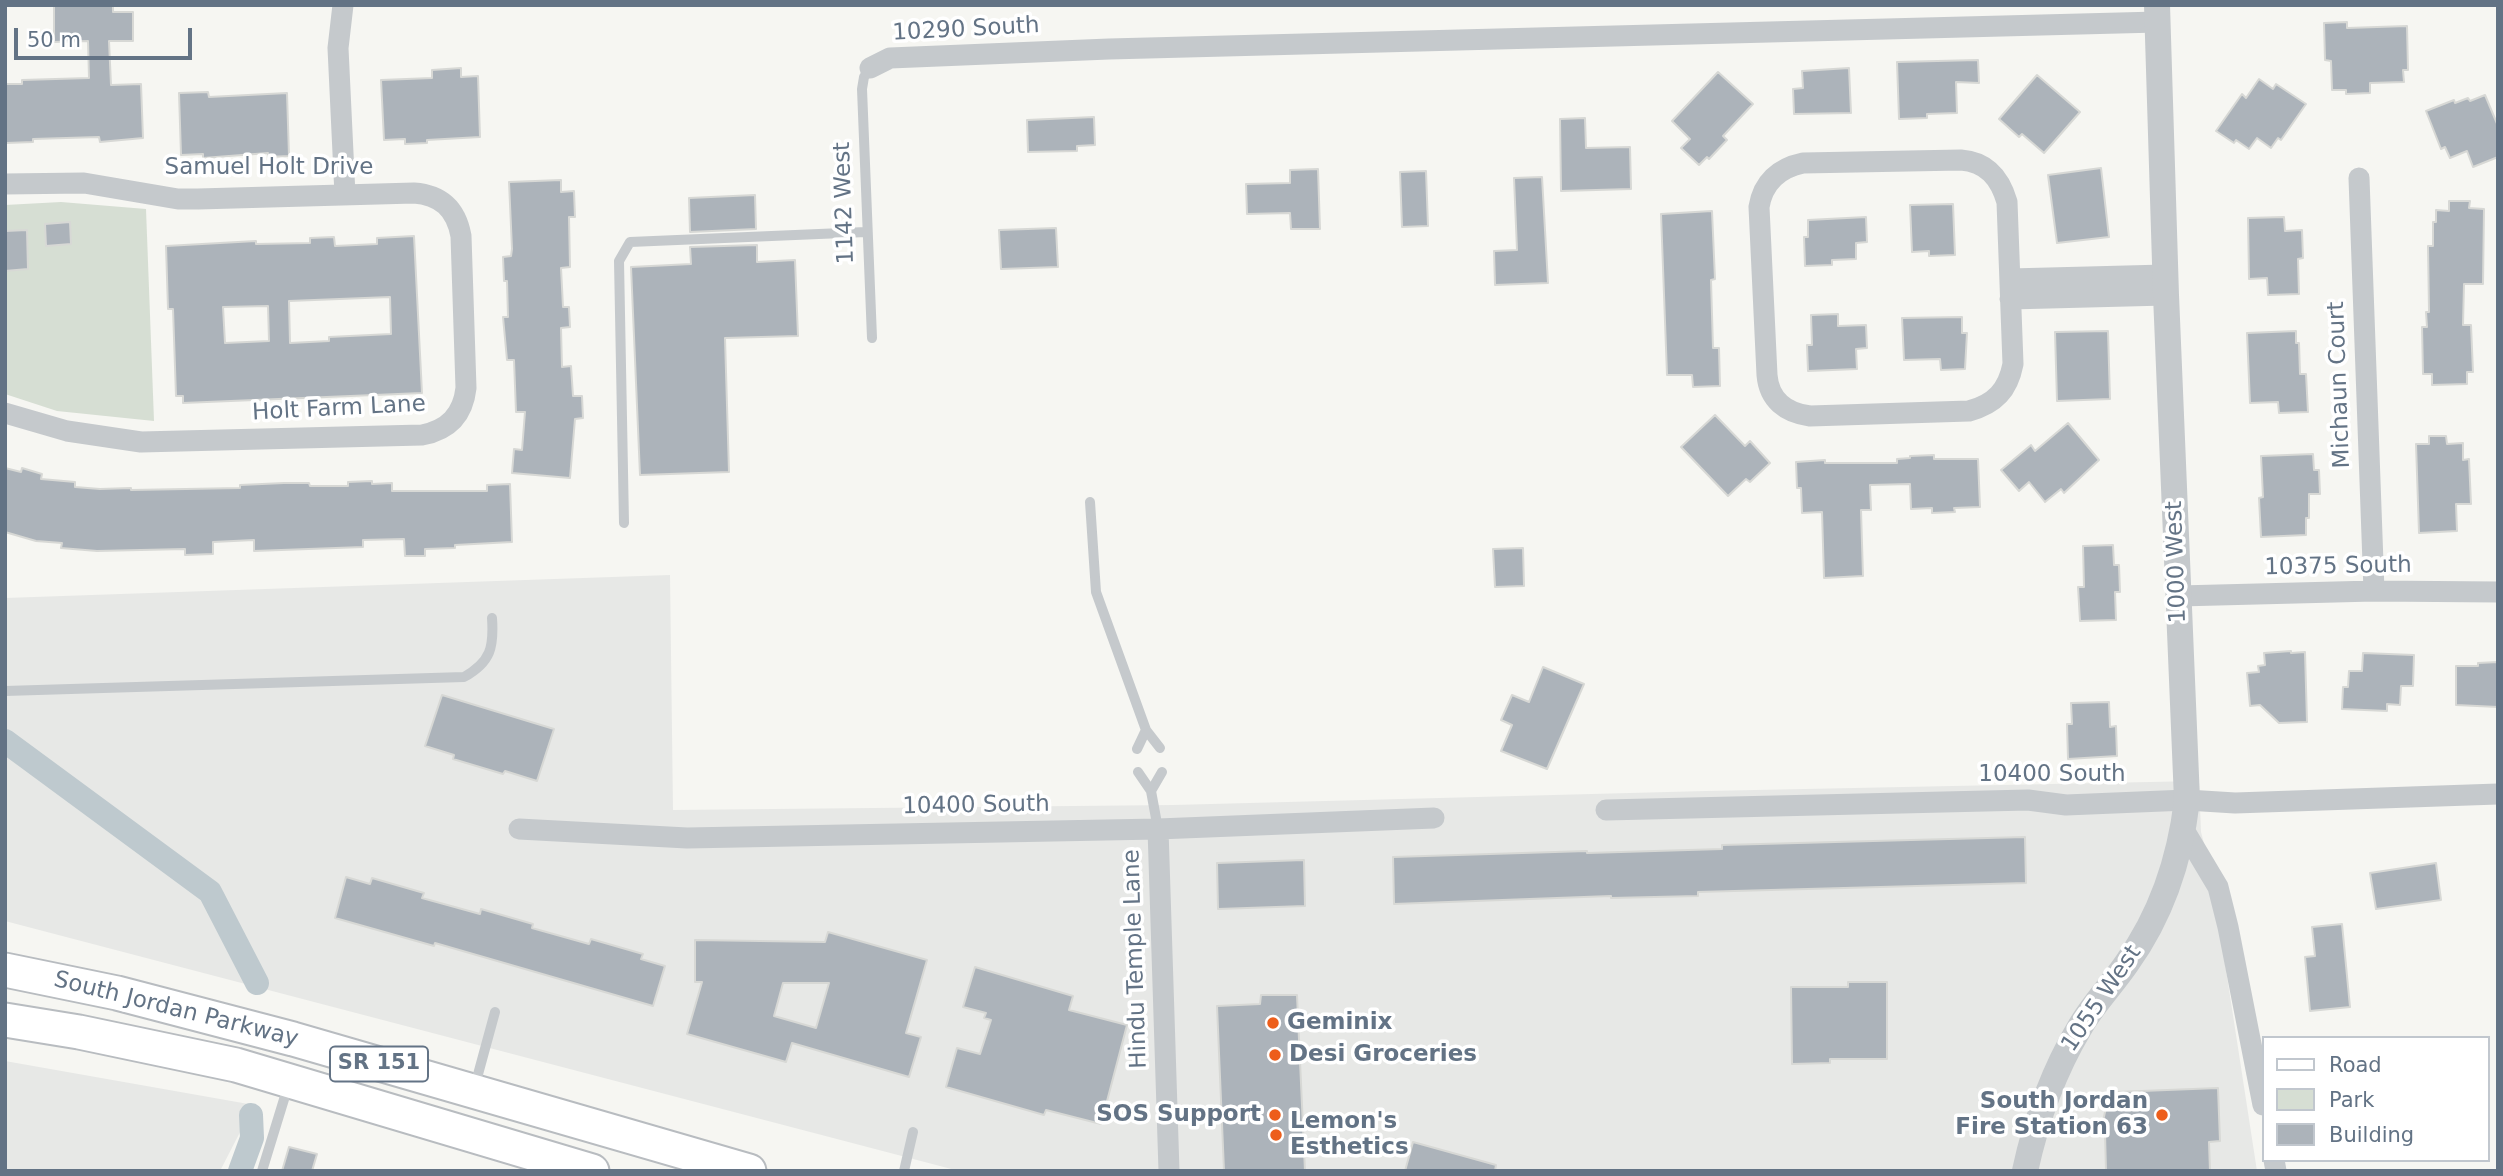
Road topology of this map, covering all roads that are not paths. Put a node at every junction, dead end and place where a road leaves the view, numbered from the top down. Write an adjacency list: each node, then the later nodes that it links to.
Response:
1 (343, 5): 6 (street)
2 (2158, 14): 3 (street, 10290 South); 9 (street, 1000 West)
3 (870, 68): 8 (lane, 1142 West)
4 (2359, 178): 15 (street, Michaun Court)
5 (5, 184): 6 (street, Samuel Holt Drive)
6 (345, 195): 7 (street, Samuel Holt Drive)
7 (446, 205): 12 (street, Holt Farm Lane)
8 (866, 232): 11 (lane, 1142 West); 14 (lane)
9 (2166, 285): 10 (street); 17 (street, 1000 West)
10 (2010, 289): 10 (street)
11 (872, 338)
12 (5, 413)
13 (1090, 502): 20 (lane)
14 (624, 523)
15 (2374, 591): 16 (street, 10375 South); 17 (street, 10375 South)
16 (2498, 592)
17 (2179, 596): 27 (street, 1000 West)
18 (492, 618): 19 (lane)
19 (5, 691)
20 (1146, 730): 21 (lane); 22 (lane)
21 (1160, 748)
22 (1137, 749)
23 (1138, 772): 25 (lane)
24 (1162, 772): 25 (lane)
25 (1151, 791): 31 (lane)
26 (2498, 794): 27 (street, 10400 South)
27 (2187, 800): 28 (street, 10400 South); 32 (street, 1000 West)
28 (1606, 810)
29 (1434, 818): 31 (street, 10400 South)
30 (519, 829): 31 (street, 10400 South)
31 (1158, 829): 45 (street, Hindu Temple Lane)
32 (2184, 830): 39 (street); 46 (street, 1055 West)
33 (5, 970): 38 (main road, South Jordan Parkway / SR 151)
34 (495, 1012): 38 (lane)
35 (6, 1020): 36 (street); 37 (main road, South Jordan Parkway / SR 151)
36 (5, 1031)
37 (290, 1080): 41 (lane); 42 (main road, South Jordan Parkway / SR 151)
38 (473, 1092): 43 (main road, South Jordan Parkway / SR 151)
39 (2262, 1100)
40 (912, 1132): 44 (lane)
41 (262, 1171)
42 (592, 1171)
43 (749, 1171)
44 (904, 1171)
45 (1169, 1171)
46 (2025, 1171)

